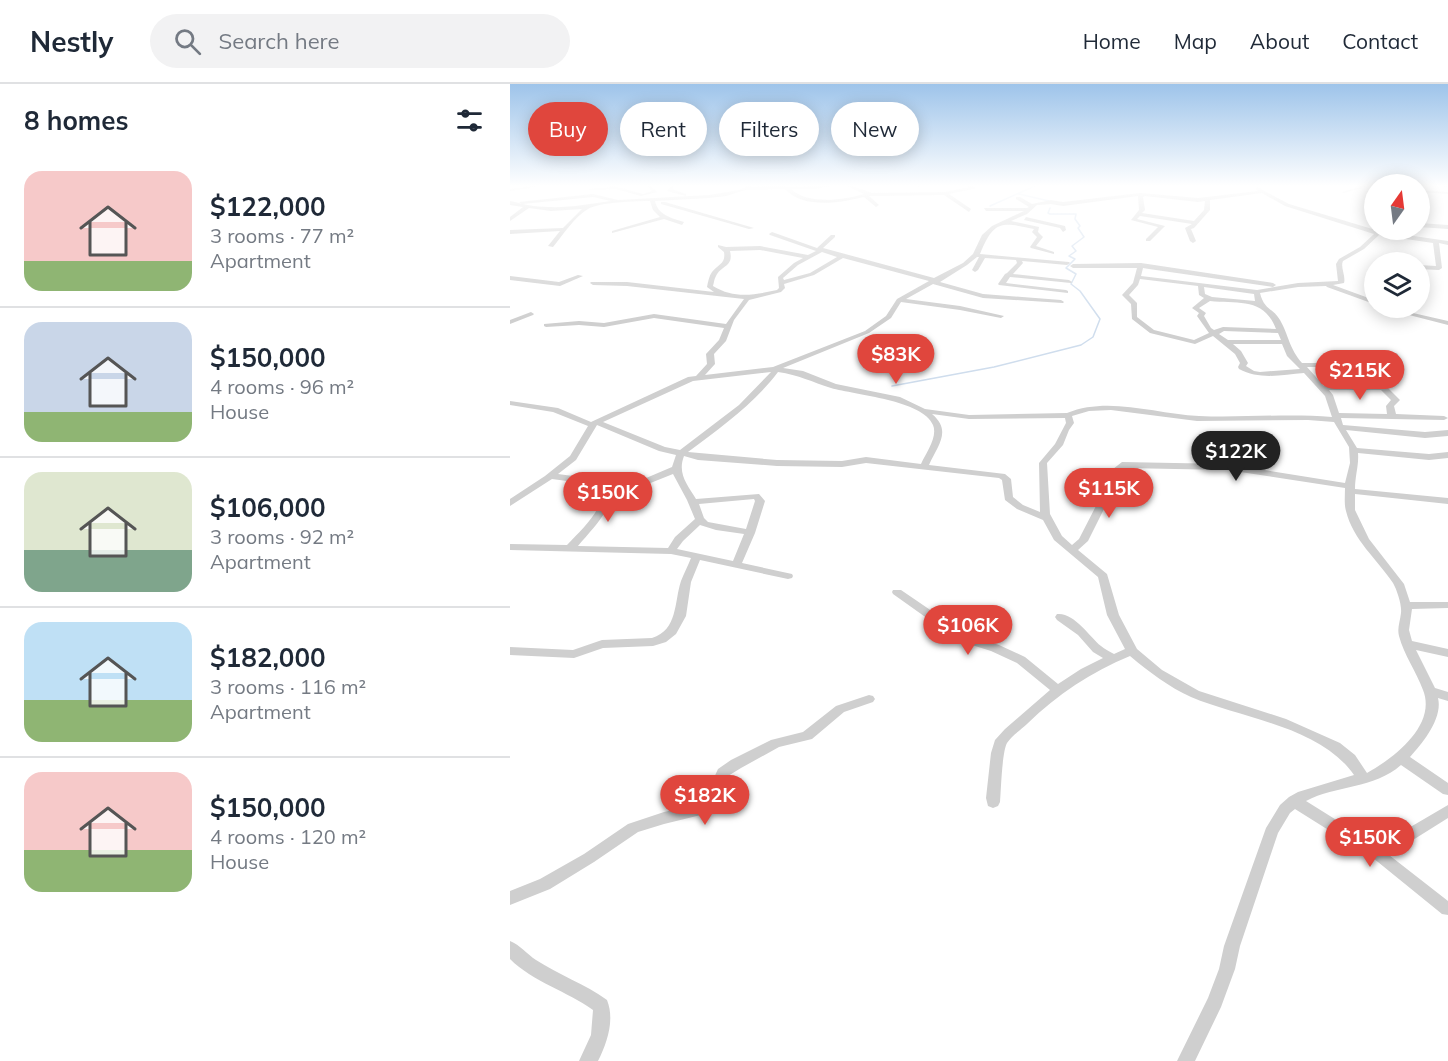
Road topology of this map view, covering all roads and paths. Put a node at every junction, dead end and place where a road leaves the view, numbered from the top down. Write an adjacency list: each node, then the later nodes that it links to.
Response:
1 (536, 231): 8 (street)
2 (565, 231): 18 (street)
3 (619, 231): 9 (street)
4 (991, 231): 23 (street)
5 (1035, 231): 21 (street)
6 (1157, 231): 12 (street)
7 (1189, 231): 15 (street)
8 (510, 232)
9 (614, 232)
10 (772, 234): 20 (street)
11 (833, 236): 20 (street)
12 (1148, 240)
13 (1367, 240): 38 (street)
14 (1426, 240): 16 (street)
15 (1193, 241)
16 (1436, 242): 17 (street); 28 (street)
17 (1448, 243)
18 (551, 246)
19 (760, 248): 24 (street); 25 (street); 25 (street)
20 (821, 250): 22 (street); 24 (street)
21 (1052, 253)
22 (844, 255): 35 (street); 37 (street)
23 (980, 255): 26 (street); 29 (street); 35 (street)
24 (809, 257): 37 (street)
25 (728, 258): 44 (street)
26 (1019, 259): 27 (street); 30 (street)
27 (1142, 265): 32 (street); 41 (street)
28 (1430, 268)
29 (975, 270)
30 (1007, 275): 36 (street); 40 (street)
31 (580, 276): 33 (street)
32 (1138, 276): 39 (street); 60 (street)
33 (511, 279)
34 (593, 282): 44 (street)
35 (935, 282): 47 (street); 51 (street)
36 (1069, 282)
37 (781, 283): 46 (street)
38 (1321, 284): 41 (street); 45 (street)
39 (1201, 285): 48 (street); 49 (street)
40 (1011, 286): 42 (street); 47 (street)
41 (1282, 287): 49 (street)
42 (1066, 292)
43 (1364, 294): 45 (street)
44 (723, 295): 46 (street)
45 (1356, 295): 50 (street)
46 (749, 297): 59 (street)
47 (1000, 297): 52 (street)
48 (1209, 298): 49 (street); 60 (street)
49 (1258, 298): 61 (street)
50 (1364, 298)
51 (899, 300): 54 (street); 65 (street)
52 (1061, 302)
53 (531, 314): 56 (street)
54 (1001, 316)
55 (1427, 318): 57 (street)
56 (510, 322)
57 (1448, 323)
58 (546, 325): 59 (street)
59 (728, 326): 66 (street)
60 (1215, 334): 61 (street); 62 (street)
61 (1283, 336): 62 (street); 64 (street)
62 (1226, 342): 64 (street)
63 (1394, 354): 64 (street)
64 (1303, 368): 67 (street)
65 (775, 369): 66 (street); 69 (street); 77 (street)
66 (699, 377): 74 (street)
67 (1322, 388): 71 (street); 73 (street)
68 (510, 403): 74 (street)
69 (923, 411): 70 (street); 79 (street)
70 (1068, 415): 73 (street); 87 (street)
71 (1392, 417): 72 (street); 73 (street)
72 (1444, 418)
73 (1338, 421): 75 (street); 76 (street)
74 (594, 424): 77 (street); 81 (street)
75 (1448, 433)
76 (1353, 450): 78 (street); 83 (street)
77 (680, 454): 79 (street); 80 (street)
78 (1448, 455)
79 (924, 466): 87 (street)
80 (676, 469): 82 (street); 86 (street)
81 (551, 476): 82 (street); 85 (street)
82 (609, 485): 91 (street)
83 (1350, 488): 84 (street); 92 (street); 99 (street)
84 (1448, 501)
85 (510, 502)
86 (693, 502): 88 (street); 89 (street)
87 (1047, 518): 92 (street)
88 (700, 520): 89 (street); 93 (street)
89 (749, 533): 95 (street)
90 (510, 547): 91 (street)
91 (570, 548): 93 (street)
92 (1071, 550): 103 (street)
93 (671, 551): 94 (street)
94 (697, 556): 95 (street); 102 (street)
95 (736, 565): 96 (street)
96 (788, 576)
97 (897, 592): 106 (street)
98 (1448, 605): 99 (street)
99 (1407, 606): 101 (street)
100 (1061, 617): 105 (street)
101 (1407, 644): 104 (street); 107 (street)
102 (510, 651)
103 (1132, 651): 105 (street); 111 (street)
104 (1448, 653)
105 (1112, 658): 106 (street)
106 (1058, 690): 114 (street)
107 (1430, 691): 108 (street); 110 (street)
108 (1448, 697)
109 (869, 699): 117 (street)
110 (1401, 758): 111 (street); 112 (street)
111 (1365, 779): 113 (street)
112 (1448, 790)
113 (1294, 801): 116 (street); 121 (street)
114 (993, 802)
115 (1448, 810): 116 (street)
116 (1378, 854): 118 (street)
117 (510, 898)
118 (1447, 909)
119 (510, 948): 120 (street)
120 (588, 1061)
121 (1186, 1061)

